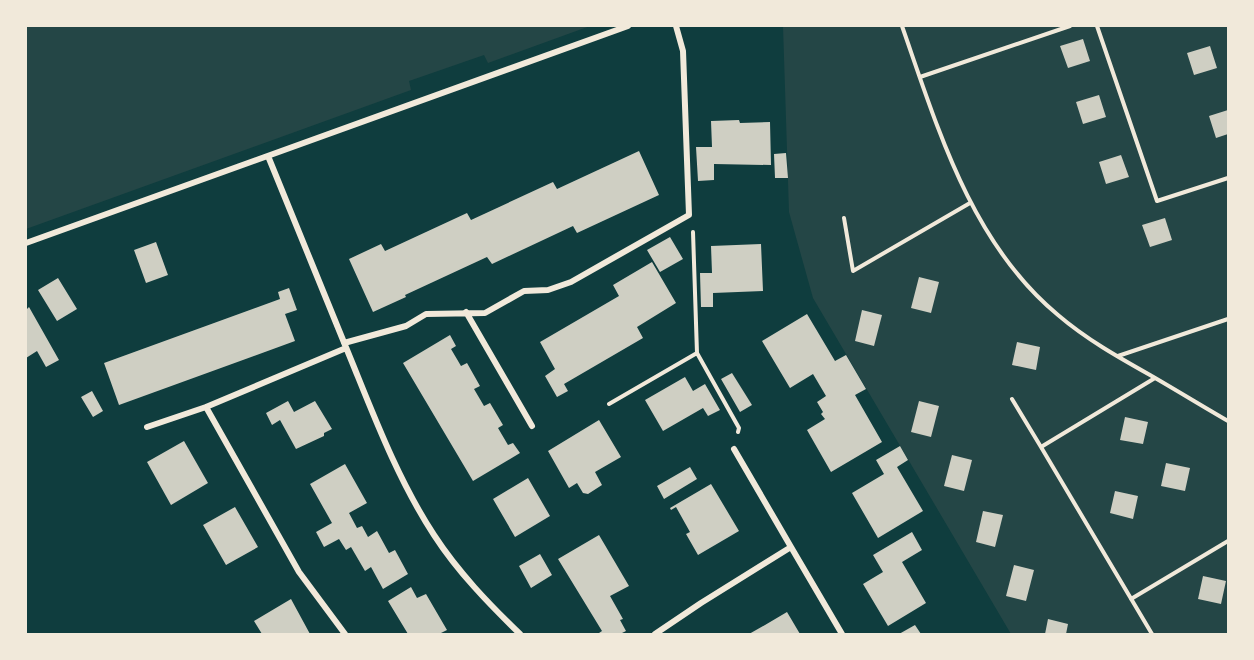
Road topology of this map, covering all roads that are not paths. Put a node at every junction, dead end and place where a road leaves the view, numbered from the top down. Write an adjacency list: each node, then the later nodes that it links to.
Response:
1 (628, 26): 3 (street)
2 (676, 26): 5 (street)
3 (268, 156): 4 (street); 6 (street)
4 (26, 243)
5 (466, 312): 6 (street); 8 (street)
6 (345, 345): 7 (street); 13 (street)
7 (206, 407): 9 (street); 12 (street)
8 (532, 426)
9 (147, 428)
10 (734, 449): 11 (street)
11 (790, 548): 14 (street); 15 (street)
12 (345, 634)
13 (520, 634)
14 (656, 634)
15 (842, 634)

